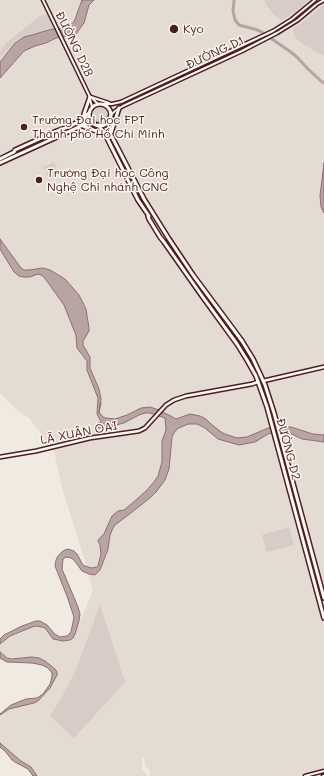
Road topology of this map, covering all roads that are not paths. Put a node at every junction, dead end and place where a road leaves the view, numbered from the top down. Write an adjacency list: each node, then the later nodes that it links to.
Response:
1 (43, 0): 4 (street, ĐƯỜNG D2B)
2 (315, 0): 7 (street, ĐƯỜNG D1)
3 (324, 0): 9 (street, ĐƯỜNG D1)
4 (90, 97): 5 (street, ĐƯỜNG D2B); 7 (street); 8 (street, ĐƯỜNG D2B); 12 (main road)
5 (98, 104): 6 (main road); 8 (main road)
6 (103, 104): 7 (street, ĐƯỜNG D1); 11 (main road)
7 (112, 104)
8 (92, 107): 10 (main road)
9 (119, 108): 11 (street, ĐƯỜNG D1); 16 (main road)
10 (89, 113): 12 (main road); 13 (main road)
11 (110, 117): 14 (main road); 16 (main road, ĐƯỜNG D2)
12 (82, 119): 18 (main road)
13 (94, 123): 14 (main road); 15 (main road)
14 (98, 125): 17 (main road, ĐƯỜNG D2)
15 (83, 126): 17 (main road); 18 (main road)
16 (111, 133): 21 (main road, ĐƯỜNG D2)
17 (105, 134): 22 (main road, ĐƯỜNG D2)
18 (6, 158): 19 (main road); 20 (main road)
19 (0, 159)
20 (0, 163)
21 (149, 207): 22 (main road); 23 (main road, ĐƯỜNG D2)
22 (144, 209): 24 (main road, ĐƯỜNG D2)
23 (172, 245): 24 (main road); 25 (main road, ĐƯỜNG D2)
24 (168, 248): 26 (main road, ĐƯỜNG D2)
25 (207, 293): 26 (main road); 29 (main road, ĐƯỜNG D2)
26 (202, 296): 28 (main road, ĐƯỜNG D2)
27 (324, 367): 29 (main road)
28 (258, 382): 29 (main road); 30 (main road, LÃ XUÂN OAI); 32 (main road, ĐƯỜNG D2)
29 (264, 383): 31 (main road, ĐƯỜNG D2)
30 (0, 457)
31 (288, 465): 32 (main road); 33 (main road, ĐƯỜNG D2)
32 (283, 466): 34 (main road, ĐƯỜNG D2)
33 (324, 598)
34 (324, 619)
35 (324, 771): 36 (street)
36 (305, 776)

